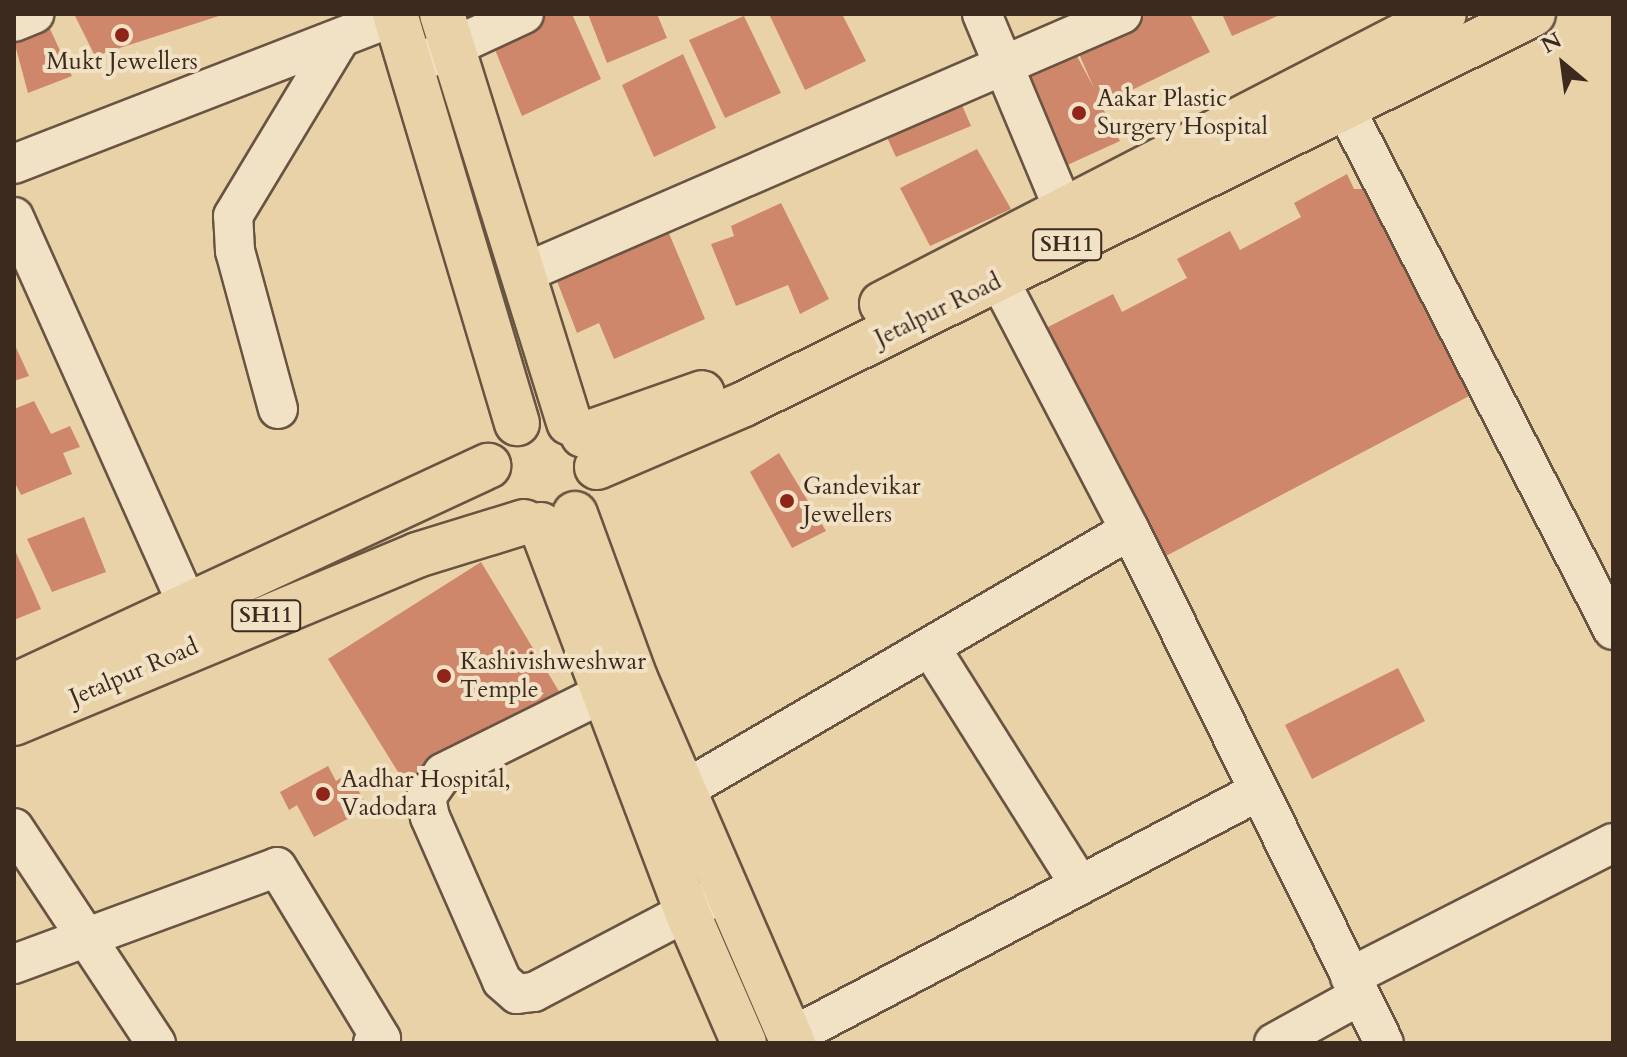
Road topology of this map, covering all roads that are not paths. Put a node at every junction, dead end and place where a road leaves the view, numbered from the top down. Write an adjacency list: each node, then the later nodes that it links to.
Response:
1 (34, 14): 8 (street)
2 (524, 14): 10 (street)
3 (982, 14): 12 (street)
4 (1122, 14): 12 (street)
5 (1444, 14): 17 (main road, Jetalpur Road / SH11)
6 (1533, 14): 9 (main road, Jetalpur Road / SH11)
7 (396, 15): 11 (street); 13 (main road)
8 (14, 22)
9 (1491, 24): 14 (main road, Jetalpur Road / SH11)
10 (448, 30): 13 (street); 19 (main road)
11 (338, 42): 15 (street); 20 (street)
12 (1003, 65): 17 (street); 19 (street)
13 (411, 66): 21 (main road)
14 (1343, 104): 17 (main road, Jetalpur Road / SH11); 27 (street)
15 (14, 164)
16 (14, 217): 26 (street)
17 (1070, 226): 18 (main road, Jetalpur Road / SH11)
18 (991, 267): 22 (main road, Jetalpur Road / SH11); 25 (street)
19 (522, 274): 22 (main road)
20 (278, 409)
21 (517, 423): 22 (main road); 23 (main road)
22 (583, 442): 24 (main road)
23 (488, 466): 24 (main road); 26 (main road, Jetalpur Road / SH11)
24 (547, 521): 29 (main road); 31 (main road, Jetalpur Road / SH11)
25 (1130, 530): 28 (street); 33 (street)
26 (188, 606): 30 (main road, Jetalpur Road / SH11)
27 (1613, 630)
28 (930, 647): 32 (street); 36 (street)
29 (622, 684): 32 (main road); 38 (main road); 38 (street)
30 (14, 686)
31 (14, 723)
32 (684, 790): 37 (main road)
33 (1257, 792): 36 (street); 41 (street)
34 (14, 828): 39 (street)
35 (1613, 843): 41 (street)
36 (1080, 885): 42 (street)
37 (728, 890): 38 (street); 42 (main road)
38 (687, 912): 45 (main road)
39 (85, 938): 40 (street); 43 (street); 44 (street)
40 (14, 964)
41 (1355, 986): 46 (street); 47 (street)
42 (792, 1040)
43 (156, 1043)
44 (373, 1043)
45 (744, 1043)
46 (1274, 1043)
47 (1384, 1043)

